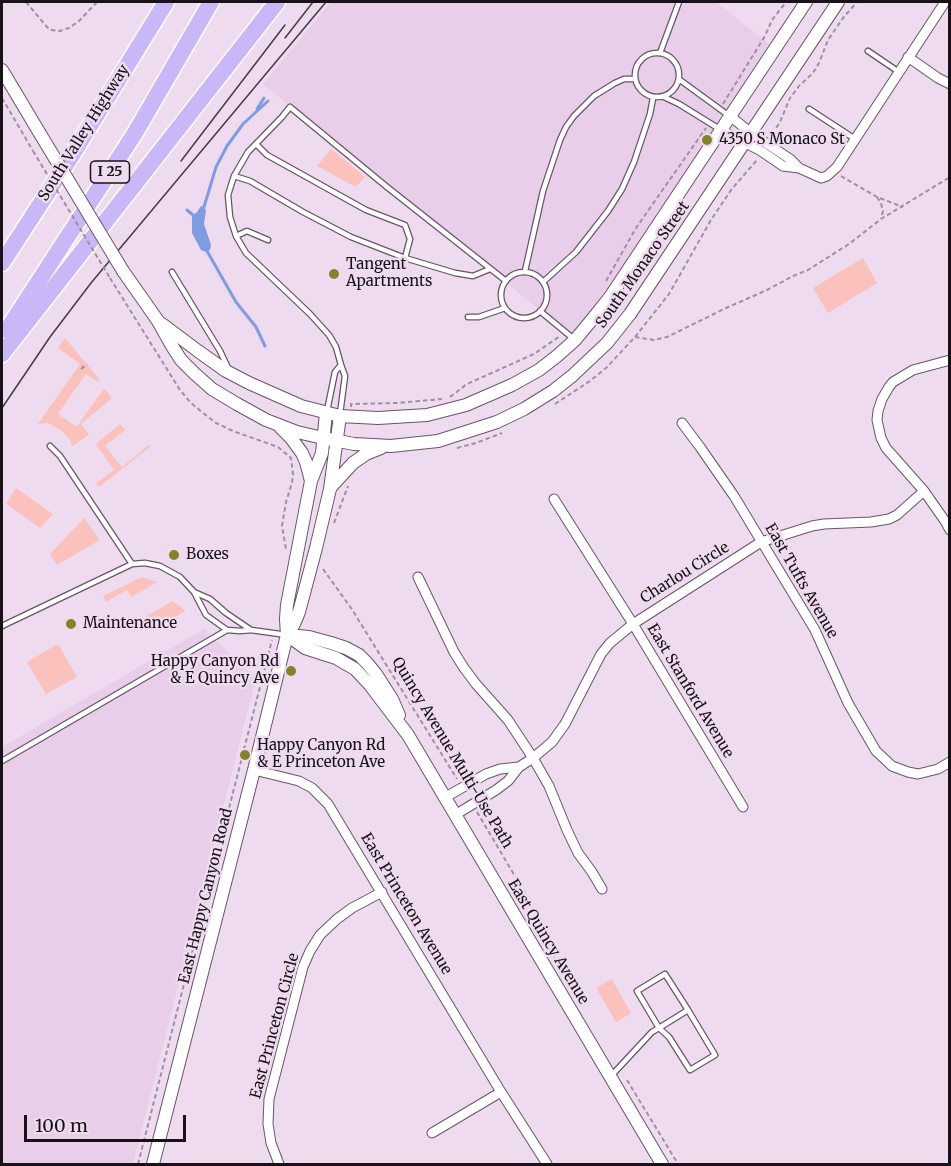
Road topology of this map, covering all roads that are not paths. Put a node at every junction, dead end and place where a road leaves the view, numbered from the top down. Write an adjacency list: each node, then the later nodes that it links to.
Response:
1 (154, 2): 17 (highway)
2 (166, 2): 17 (highway, South Valley Highway / I 25)
3 (211, 2): 41 (highway, I 25)
4 (277, 2): 42 (highway)
5 (679, 2): 10 (lane)
6 (806, 2): 21 (main road, South Monaco Street)
7 (838, 2): 23 (main road, South Monaco Street)
8 (945, 2): 11 (street)
9 (868, 51): 13 (lane)
10 (660, 53): 14 (lane); 15 (lane)
11 (908, 57): 13 (street); 16 (street)
12 (2, 70): 39 (main road, bridge)
13 (899, 72): 24 (street)
14 (635, 79): 19 (lane); 32 (lane)
15 (680, 80): 18 (lane); 21 (lane)
16 (950, 84)
17 (111, 89): 30 (highway, South Valley Highway / I 25)
18 (664, 97): 19 (lane); 22 (lane)
19 (652, 98): 35 (lane)
20 (809, 109): 24 (lane)
21 (725, 112): 22 (main road, South Monaco Street); 23 (street)
22 (715, 126): 23 (street); 40 (main road, South Monaco Street)
23 (748, 138): 24 (street); 53 (main road, South Monaco Street)
24 (855, 139)
25 (256, 144): 26 (lane); 29 (lane); 31 (lane)
26 (234, 176): 27 (lane); 29 (lane)
27 (236, 236): 28 (lane); 44 (lane)
28 (268, 240)
29 (405, 258): 31 (lane)
30 (2, 263)
31 (490, 269): 34 (lane)
32 (525, 271): 34 (lane); 35 (lane)
33 (172, 272): 45 (lane)
34 (506, 281): 36 (lane)
35 (543, 282): 37 (lane)
36 (505, 308): 37 (lane); 38 (lane)
37 (540, 311): 40 (lane)
38 (468, 317)
39 (158, 321): 45 (main road); 48 (main road)
40 (570, 336): 46 (main road, South Monaco Street)
41 (2, 339)
42 (2, 354)
43 (950, 360): 56 (street)
44 (340, 365): 46 (lane); 47 (lane)
45 (230, 373): 47 (main road)
46 (345, 412): 47 (main road, South Monaco Street); 51 (main road, East Happy Canyon Road)
47 (326, 413): 50 (main road, East Happy Canyon Road)
48 (275, 423): 50 (main road); 54 (main road)
49 (682, 423): 59 (street, East Tufts Avenue)
50 (323, 438): 51 (main road, South Monaco Street); 54 (main road, East Happy Canyon Road)
51 (337, 441): 53 (main road, South Monaco Street); 55 (main road, East Happy Canyon Road)
52 (50, 446): 60 (lane)
53 (391, 446): 55 (main road)
54 (312, 481): 67 (main road, East Happy Canyon Road)
55 (330, 489): 67 (main road, East Happy Canyon Road)
56 (924, 490): 58 (street); 59 (street, Charlou Circle)
57 (554, 499): 63 (street, East Stanford Avenue)
58 (950, 530)
59 (761, 542): 63 (street, Charlou Circle); 70 (street, East Tufts Avenue)
60 (132, 564): 62 (lane); 64 (lane)
61 (418, 577): 68 (street)
62 (195, 592): 65 (lane); 66 (lane)
63 (633, 624): 68 (street, Charlou Circle); 74 (street, East Stanford Avenue)
64 (2, 626)
65 (227, 630): 66 (lane); 69 (lane)
66 (251, 630): 67 (lane)
67 (287, 635): 72 (main road, East Happy Canyon Road); 73 (main road, East Quincy Avenue)
68 (533, 758): 71 (street, Charlou Circle); 76 (street)
69 (2, 760)
70 (950, 762)
71 (519, 767): 73 (street, Charlou Circle); 75 (street, Charlou Circle)
72 (254, 770): 77 (street, East Princeton Avenue); 83 (main road, East Happy Canyon Road)
73 (444, 798): 75 (main road, East Quincy Avenue)
74 (742, 807)
75 (455, 816): 80 (main road, East Quincy Avenue)
76 (602, 889)
77 (382, 892): 81 (street, East Princeton Avenue); 84 (street, East Princeton Circle)
78 (688, 1010): 79 (lane); 79 (lane); 79 (lane)
79 (659, 1028): 80 (lane)
80 (615, 1072): 86 (main road, East Quincy Avenue)
81 (501, 1092): 82 (street); 85 (street, East Princeton Avenue)
82 (432, 1133)
83 (153, 1164)
84 (279, 1164)
85 (547, 1164)
86 (662, 1164)

